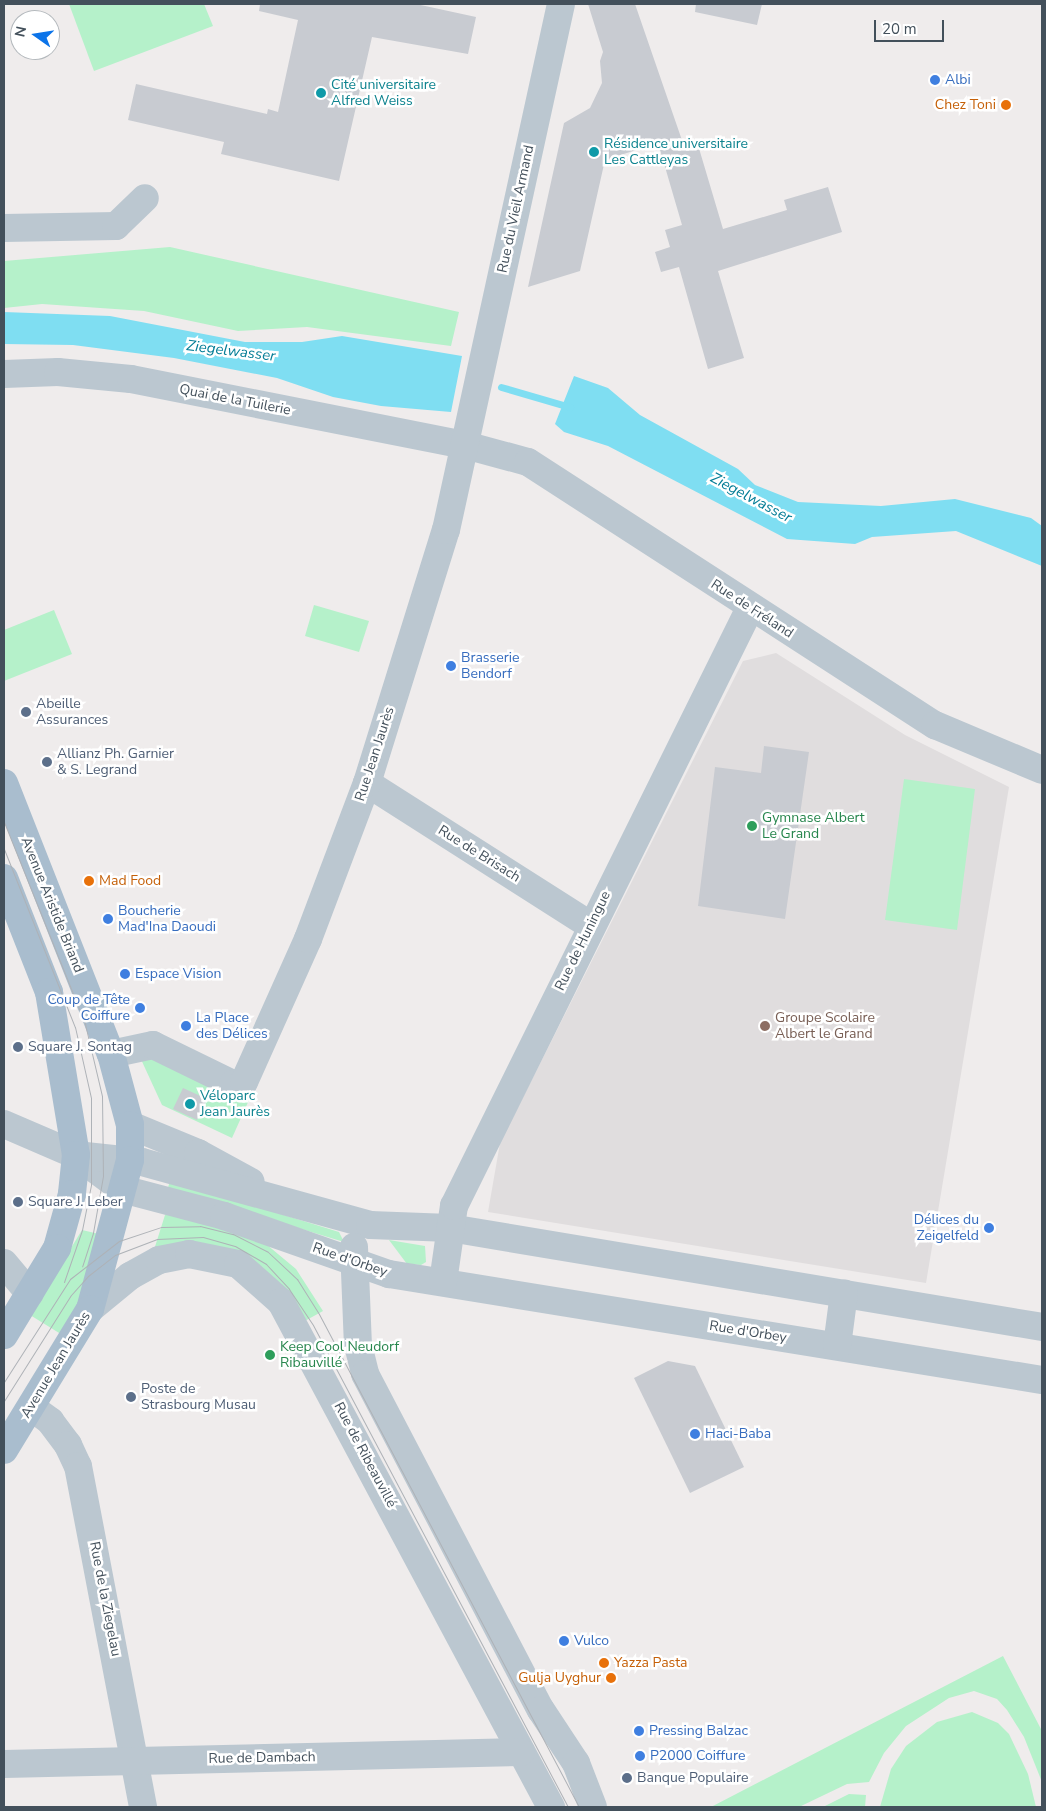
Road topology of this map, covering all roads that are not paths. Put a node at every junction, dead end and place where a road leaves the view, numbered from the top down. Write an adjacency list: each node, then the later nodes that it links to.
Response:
1 (561, 4): 5 (street, Rue du Vieil Armand)
2 (145, 198): 3 (street)
3 (4, 228)
4 (4, 374): 6 (street, Quai de la Tuilerie)
5 (471, 415): 6 (street, Rue Jean Jaurès)
6 (465, 445): 7 (street, Rue de Fréland); 10 (street, Rue Jean Jaurès)
7 (750, 608): 8 (street, Rue de Fréland); 12 (street, Rue de Huningue)
8 (1042, 770)
9 (4, 783): 13 (main road, Avenue Aristide Briand)
10 (367, 783): 12 (street, Rue de Brisach); 13 (street, Rue Jean Jaurès)
11 (4, 878): 16 (main road)
12 (590, 925): 21 (street, Rue de Huningue)
13 (111, 1054): 15 (main road, Avenue Aristide Briand)
14 (4, 1124): 16 (street)
15 (130, 1125): 17 (main road, Avenue Aristide Briand); 19 (street)
16 (76, 1155): 17 (street); 18 (street, Rue d'Orbey); 26 (main road)
17 (130, 1160): 18 (main road, Avenue Jean Jaurès); 19 (street)
18 (122, 1189): 23 (street, Rue d'Orbey); 28 (main road, Avenue Jean Jaurès)
19 (269, 1194): 20 (street)
20 (349, 1221): 21 (street); 23 (street)
21 (450, 1228): 25 (street, Rue de Huningue); 27 (street)
22 (4, 1263): 26 (street)
23 (358, 1264): 24 (street, Rue d'Orbey); 30 (street)
24 (390, 1274): 25 (street, Rue d'Orbey); 30 (street)
25 (443, 1282): 32 (street, Rue d'Orbey)
26 (30, 1294): 31 (main road)
27 (844, 1294): 29 (street); 32 (street)
28 (90, 1309): 34 (main road, Avenue Jean Jaurès); 36 (street, Rue de Ribeauvillé)
29 (1042, 1327)
30 (359, 1328): 41 (street)
31 (4, 1335)
32 (837, 1346): 33 (street, Rue d'Orbey)
33 (1042, 1380)
34 (31, 1407): 35 (main road, Avenue Jean Jaurès); 37 (street, Rue de la Ziegelau)
35 (4, 1450)
36 (521, 1752): 37 (street, Rue de Dambach); 40 (street, Rue de Ribeauvillé)
37 (135, 1762): 38 (street, Rue de Dambach); 39 (street, Rue de la Ziegelau)
38 (4, 1764)
39 (143, 1807)
40 (551, 1807)
41 (593, 1807)

